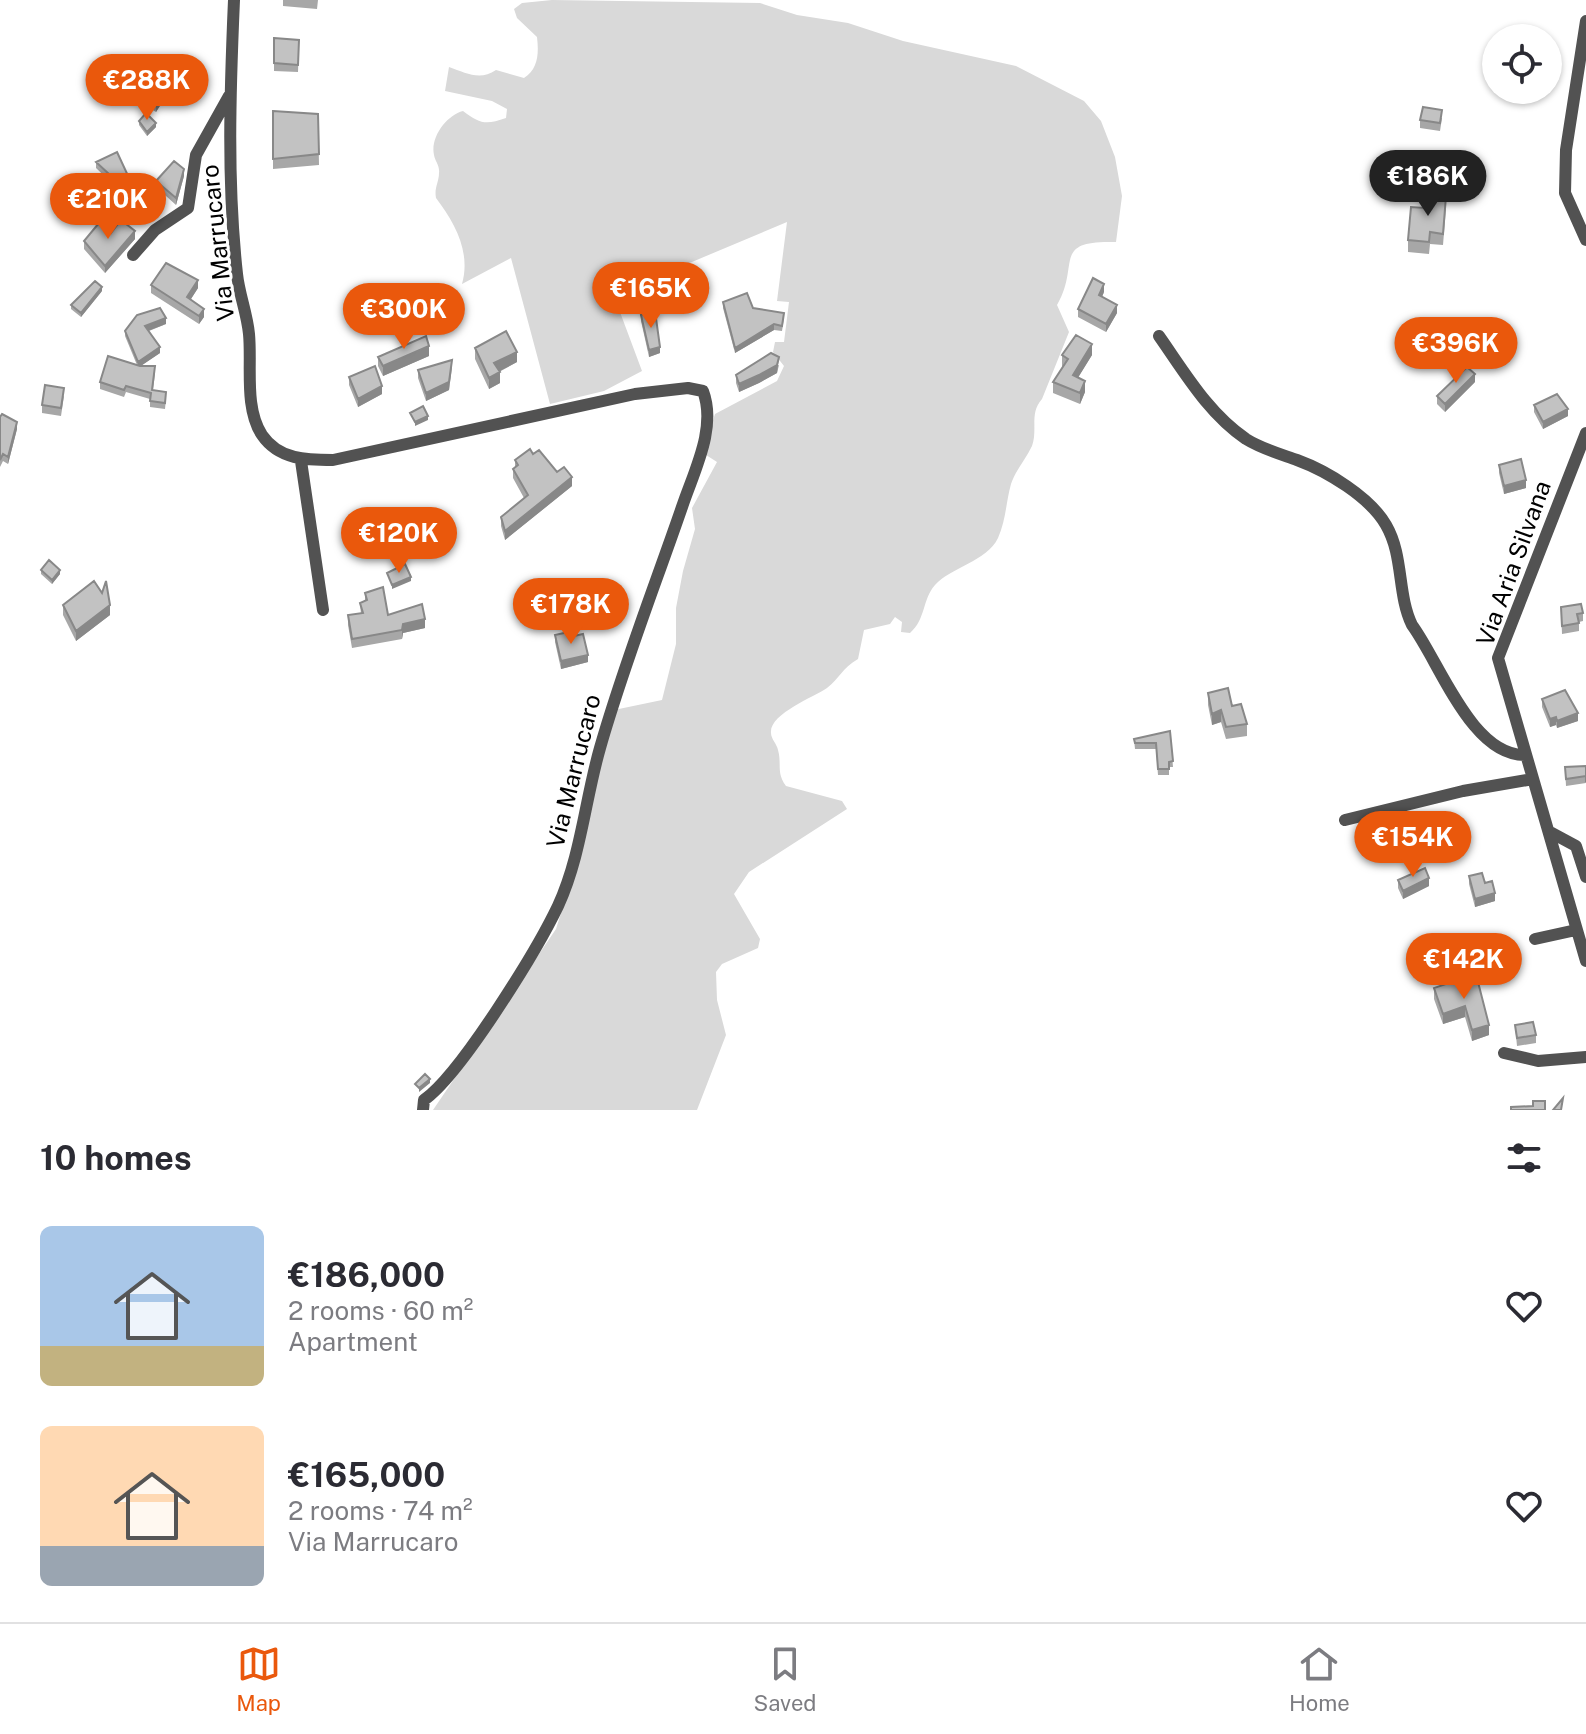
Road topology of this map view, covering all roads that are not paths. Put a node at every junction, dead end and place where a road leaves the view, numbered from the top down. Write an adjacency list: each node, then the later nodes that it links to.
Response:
1 (234, 0): 3 (street, Via Marrucaro)
2 (1586, 21): 4 (street)
3 (230, 93): 5 (street, Via Marrucaro); 8 (street, Via Marrucaro)
4 (1586, 240)
5 (133, 255)
6 (1159, 336): 10 (street)
7 (1586, 433): 10 (street, Via Aria Silvana)
8 (301, 461): 9 (street); 20 (street, Via Marrucaro)
9 (323, 610)
10 (1526, 755): 11 (street, Via Aria Silvana)
11 (1533, 779): 12 (street); 13 (street, Via Aria Silvana)
12 (1345, 820)
13 (1550, 832): 14 (street); 15 (street, Via Aria Silvana)
14 (1586, 877)
15 (1576, 930): 16 (street); 17 (street, Via Aria Silvana)
16 (1535, 939)
17 (1586, 961)
18 (1504, 1053): 19 (street)
19 (1586, 1057)
20 (423, 1110)

